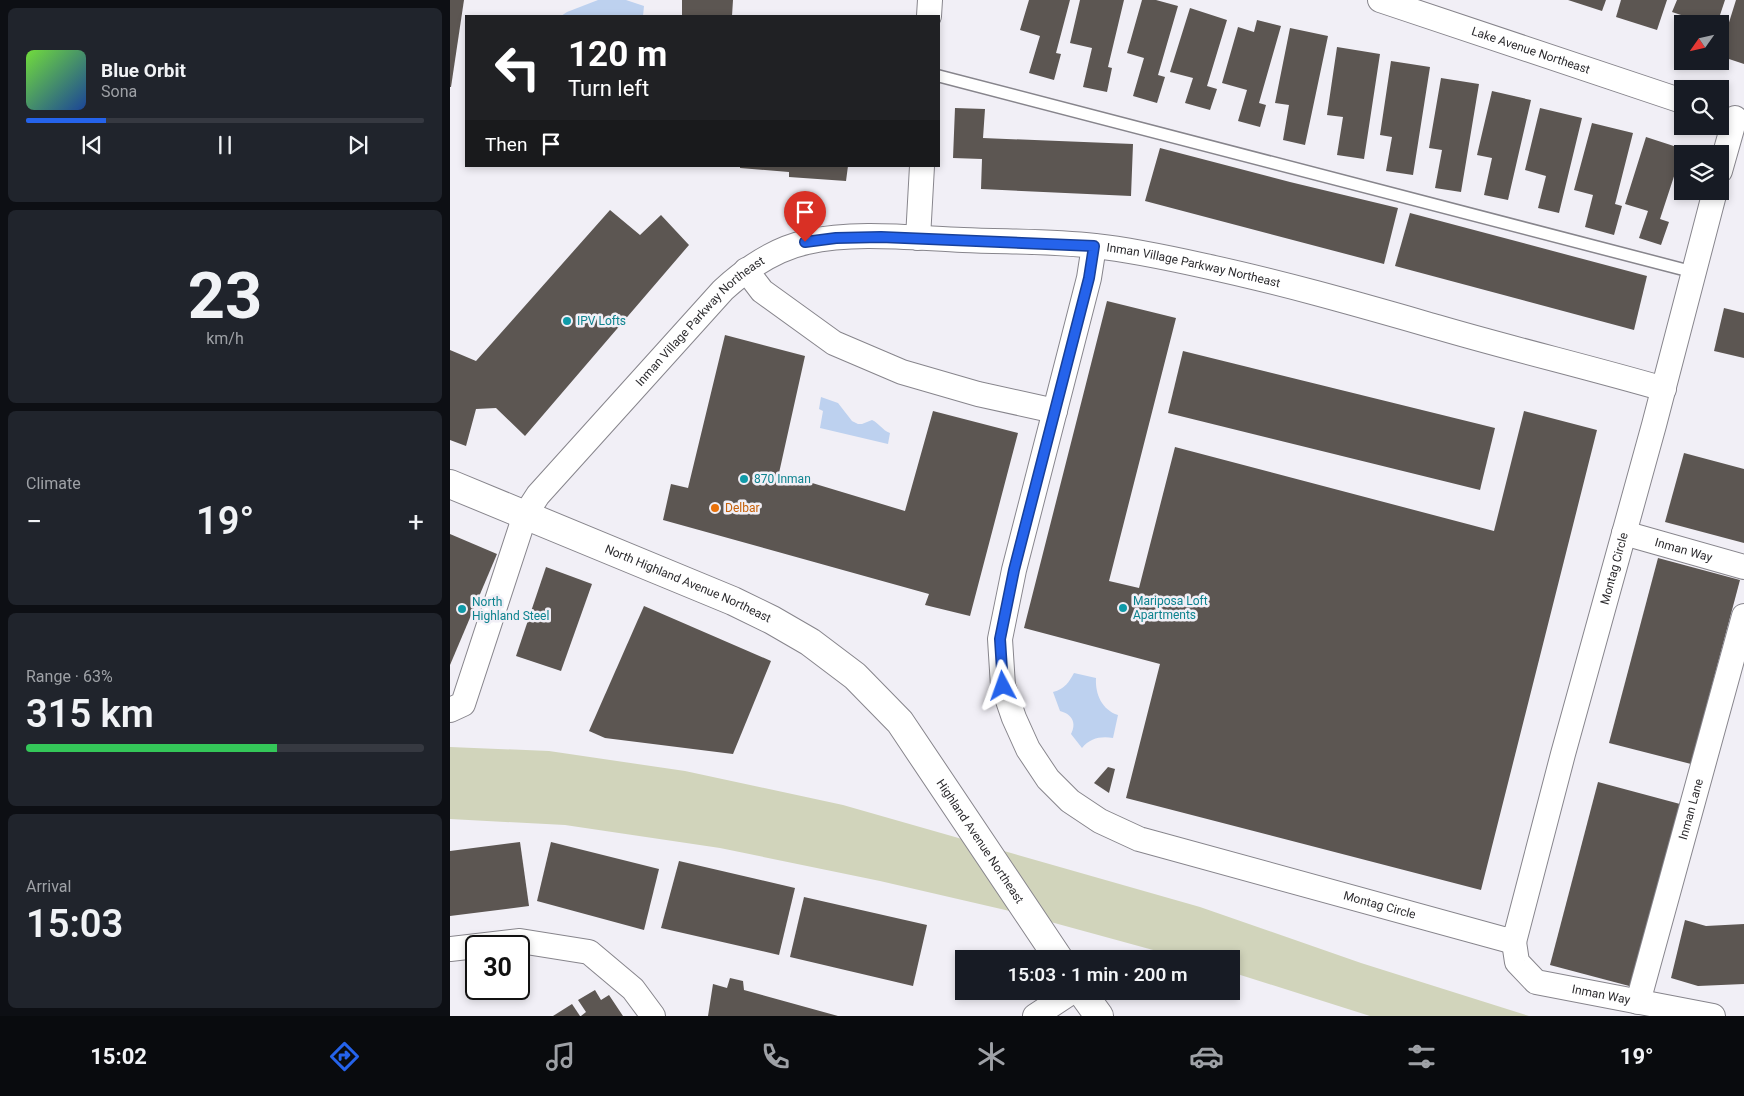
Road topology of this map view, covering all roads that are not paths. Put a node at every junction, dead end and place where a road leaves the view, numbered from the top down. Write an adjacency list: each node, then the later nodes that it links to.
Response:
1 (930, 0): 3 (street)
2 (1380, 0): 5 (street, Lake Avenue Northeast)
3 (929, 15)
4 (940, 76): 13 (lane)
5 (1674, 98)
6 (1733, 118): 7 (street)
7 (1726, 145)
8 (922, 167): 10 (street)
9 (1712, 200): 13 (street, Montag Circle)
10 (918, 238): 11 (street, Inman Village Parkway Northeast); 12 (street, Inman Village Parkway Northeast)
11 (1094, 246): 14 (street, Inman Village Parkway Northeast); 15 (street, Montag Circle)
12 (746, 270): 15 (street); 17 (street, Inman Village Parkway Northeast)
13 (1693, 272): 14 (street, Montag Circle)
14 (1664, 389): 18 (street, Montag Circle)
15 (1055, 411): 23 (street, Montag Circle)
16 (450, 484): 17 (main road, North Highland Avenue Northeast)
17 (524, 515): 21 (street, Inman Village Parkway Northeast); 22 (main road, North Highland Avenue Northeast)
18 (1624, 534): 19 (street, Inman Way); 23 (street, Montag Circle)
19 (1744, 567)
20 (1744, 616): 28 (street, Inman Lane)
21 (450, 710)
22 (900, 722): 25 (main road, Highland Avenue Northeast)
23 (1514, 942): 28 (street, Inman Way)
24 (450, 949): 29 (street)
25 (1053, 950)
26 (1059, 1000): 30 (street)
27 (1087, 1000): 31 (main road)
28 (1638, 1002): 32 (street, Inman Way)
29 (653, 1016)
30 (1035, 1016)
31 (1099, 1016)
32 (1713, 1016)

